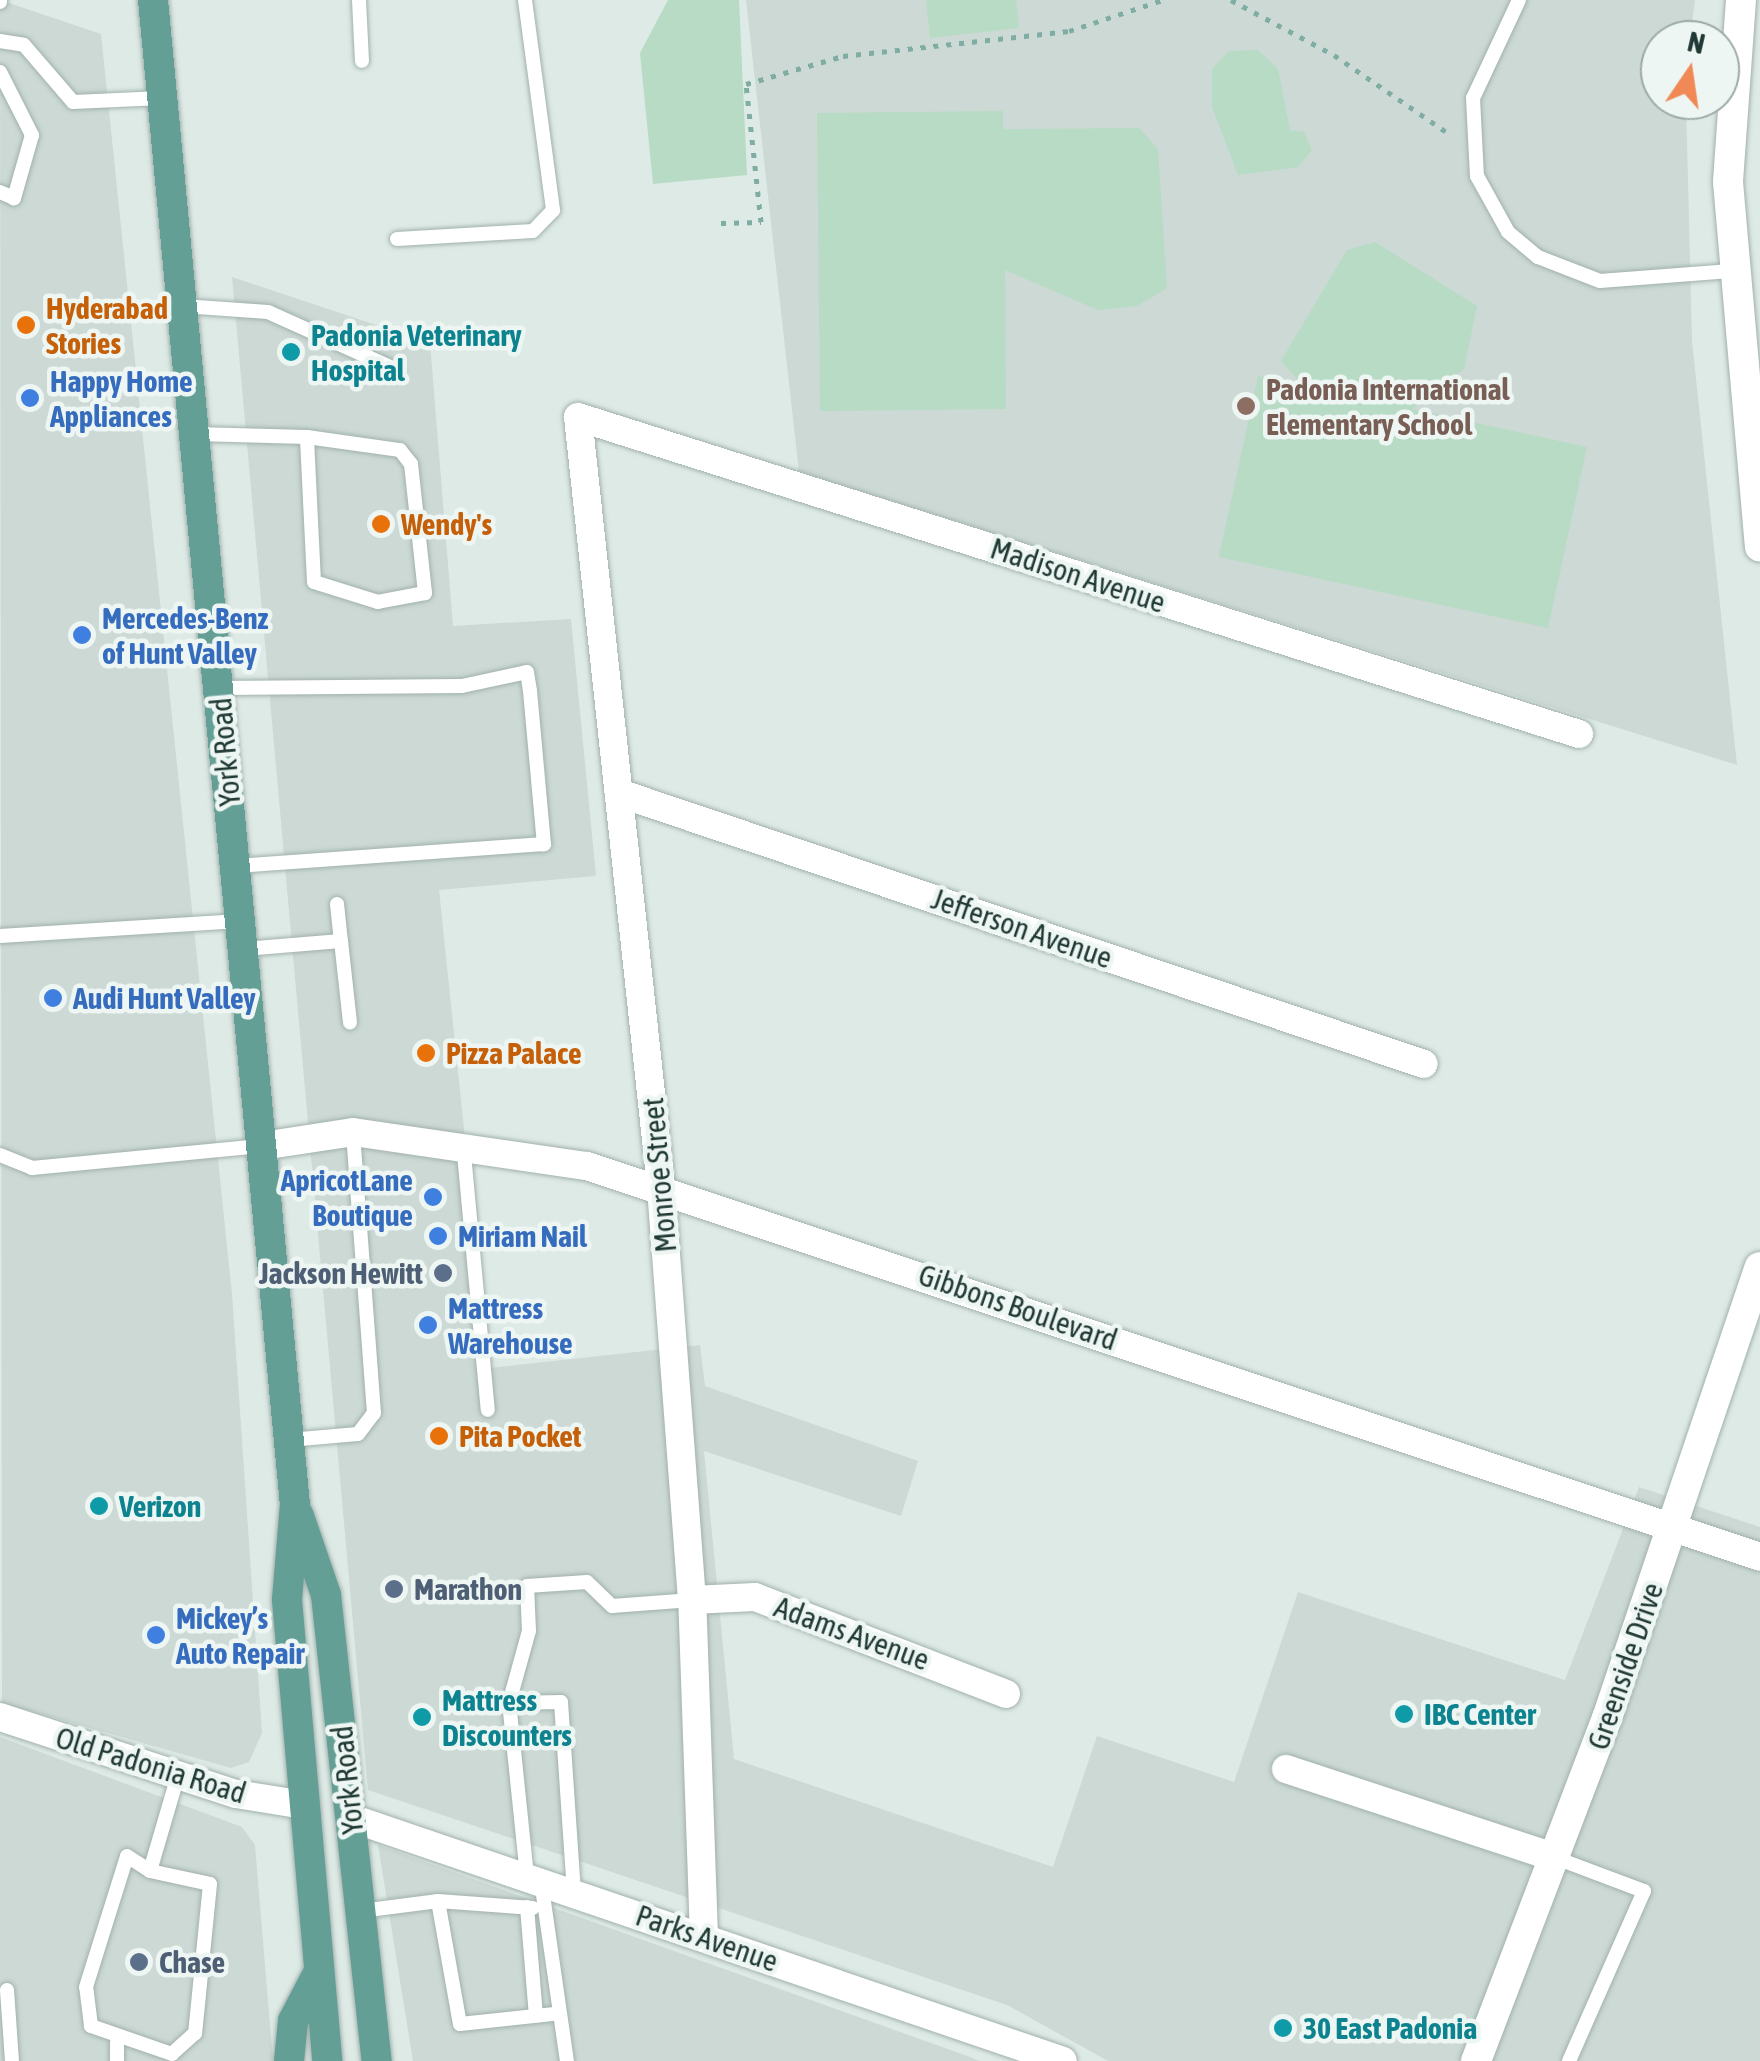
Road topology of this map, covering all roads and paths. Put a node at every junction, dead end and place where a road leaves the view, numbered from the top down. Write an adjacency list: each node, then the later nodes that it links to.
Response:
1 (154, 0): 11 (main road, York Road)
2 (359, 0): 9 (lane)
3 (525, 0): 15 (lane)
4 (1163, 0): 14 (path)
5 (1231, 0): 12 (path)
6 (1520, 0): 16 (lane)
7 (1741, 0): 16 (street)
8 (0, 41): 11 (lane)
9 (362, 61)
10 (0, 72): 13 (lane)
11 (163, 98): 17 (main road, York Road)
12 (1448, 133)
13 (0, 192)
14 (721, 223)
15 (396, 239)
16 (1731, 271): 22 (street)
17 (183, 306): 18 (lane); 20 (main road, York Road)
18 (397, 370)
19 (578, 416): 24 (street, Madison Avenue); 25 (street, Monroe Street)
20 (196, 434): 21 (lane); 23 (main road, York Road)
21 (307, 437): 21 (lane)
22 (1760, 547)
23 (219, 688): 26 (main road, York Road); 26 (lane)
24 (1579, 734)
25 (619, 793): 32 (street, Jefferson Avenue); 37 (street, Monroe Street)
26 (236, 866): 28 (main road, York Road)
27 (336, 904): 30 (lane)
28 (242, 935): 29 (lane); 30 (lane); 35 (main road, York Road)
29 (0, 936)
30 (341, 941): 31 (lane)
31 (350, 1022)
32 (1424, 1064)
33 (353, 1132): 34 (street, Gibbons Boulevard); 35 (street, Gibbons Boulevard); 40 (lane)
34 (463, 1143): 37 (street, Gibbons Boulevard); 39 (lane)
35 (262, 1146): 36 (lane); 40 (main road, York Road)
36 (0, 1156)
37 (661, 1186): 42 (street, Gibbons Boulevard); 44 (street, Monroe Street)
38 (1760, 1267): 42 (street, Greenside Drive)
39 (488, 1410)
40 (289, 1440): 41 (main road, York Road)
41 (295, 1504): 50 (main road, York Road); 51 (main road, York Road)
42 (1674, 1528): 43 (street, Gibbons Boulevard); 52 (street, Greenside Drive)
43 (1760, 1557)
44 (692, 1600): 45 (street, Adams Avenue); 46 (lane); 60 (street, Monroe Street)
45 (1006, 1694)
46 (510, 1702): 54 (lane); 55 (lane)
47 (0, 1718): 49 (street, Old Padonia Road)
48 (1286, 1768): 52 (street)
49 (178, 1776): 50 (street, Old Padonia Road); 53 (lane)
50 (304, 1804): 61 (main road, York Road)
51 (351, 1818): 54 (street, Parks Avenue); 59 (main road, York Road)
52 (1556, 1858): 75 (street, Greenside Drive); 76 (lane)
53 (150, 1872): 66 (lane); 66 (lane)
54 (534, 1878): 55 (street, Parks Avenue); 58 (lane)
55 (574, 1892): 60 (street, Parks Avenue)
56 (438, 1901): 57 (lane); 59 (lane); 64 (lane)
57 (527, 1907): 58 (lane); 64 (lane)
58 (544, 1910): 63 (lane)
59 (361, 1911): 65 (main road, York Road)
60 (704, 1937): 74 (street, Parks Avenue)
61 (319, 1970): 69 (main road); 70 (main road, York Road)
62 (6, 1990): 67 (lane)
63 (554, 2014): 64 (lane); 73 (lane)
64 (536, 2016)
65 (373, 2024): 71 (main road, York Road); 72 (main road)
66 (117, 2042): 68 (lane)
67 (12, 2061)
68 (117, 2061)
69 (289, 2061)
70 (327, 2061)
71 (377, 2061)
72 (392, 2061)
73 (567, 2061)
74 (1062, 2061)
75 (1476, 2061)
76 (1569, 2061)

